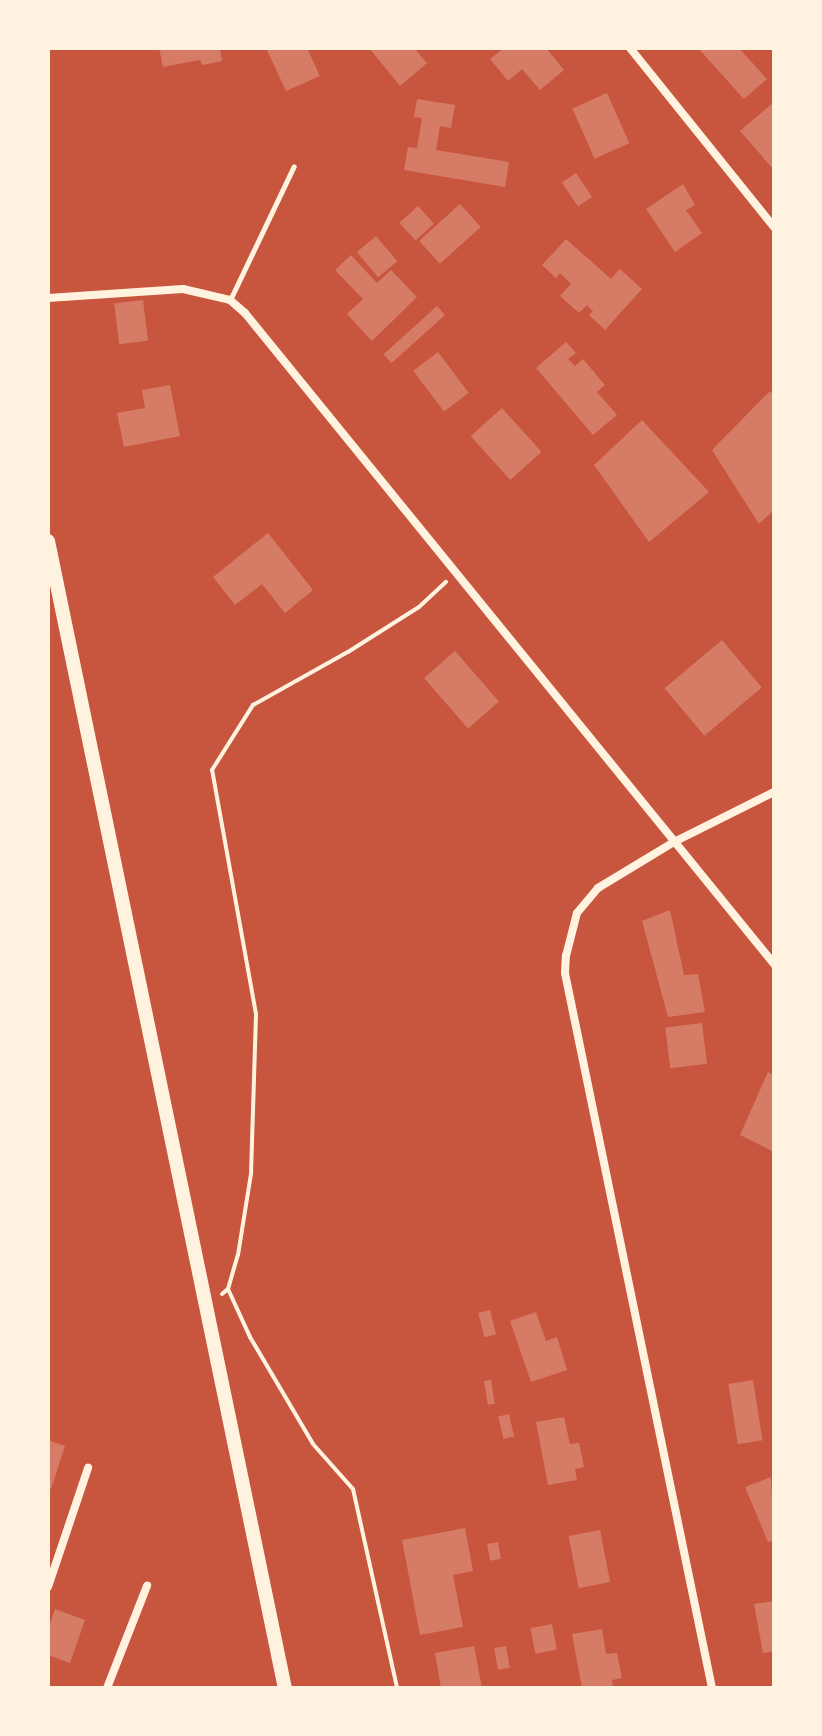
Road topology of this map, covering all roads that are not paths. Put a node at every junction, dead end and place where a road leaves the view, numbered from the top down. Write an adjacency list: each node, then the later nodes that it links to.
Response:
1 (630, 48): 3 (street)
2 (294, 166): 5 (lane)
3 (774, 227)
4 (48, 298): 5 (street)
5 (230, 300): 8 (street)
6 (48, 541): 14 (main road)
7 (774, 792): 8 (street)
8 (674, 842): 9 (street); 15 (street)
9 (774, 964)
10 (88, 1468): 12 (street)
11 (147, 1586): 13 (street)
12 (48, 1587)
13 (107, 1688)
14 (285, 1688)
15 (712, 1688)

